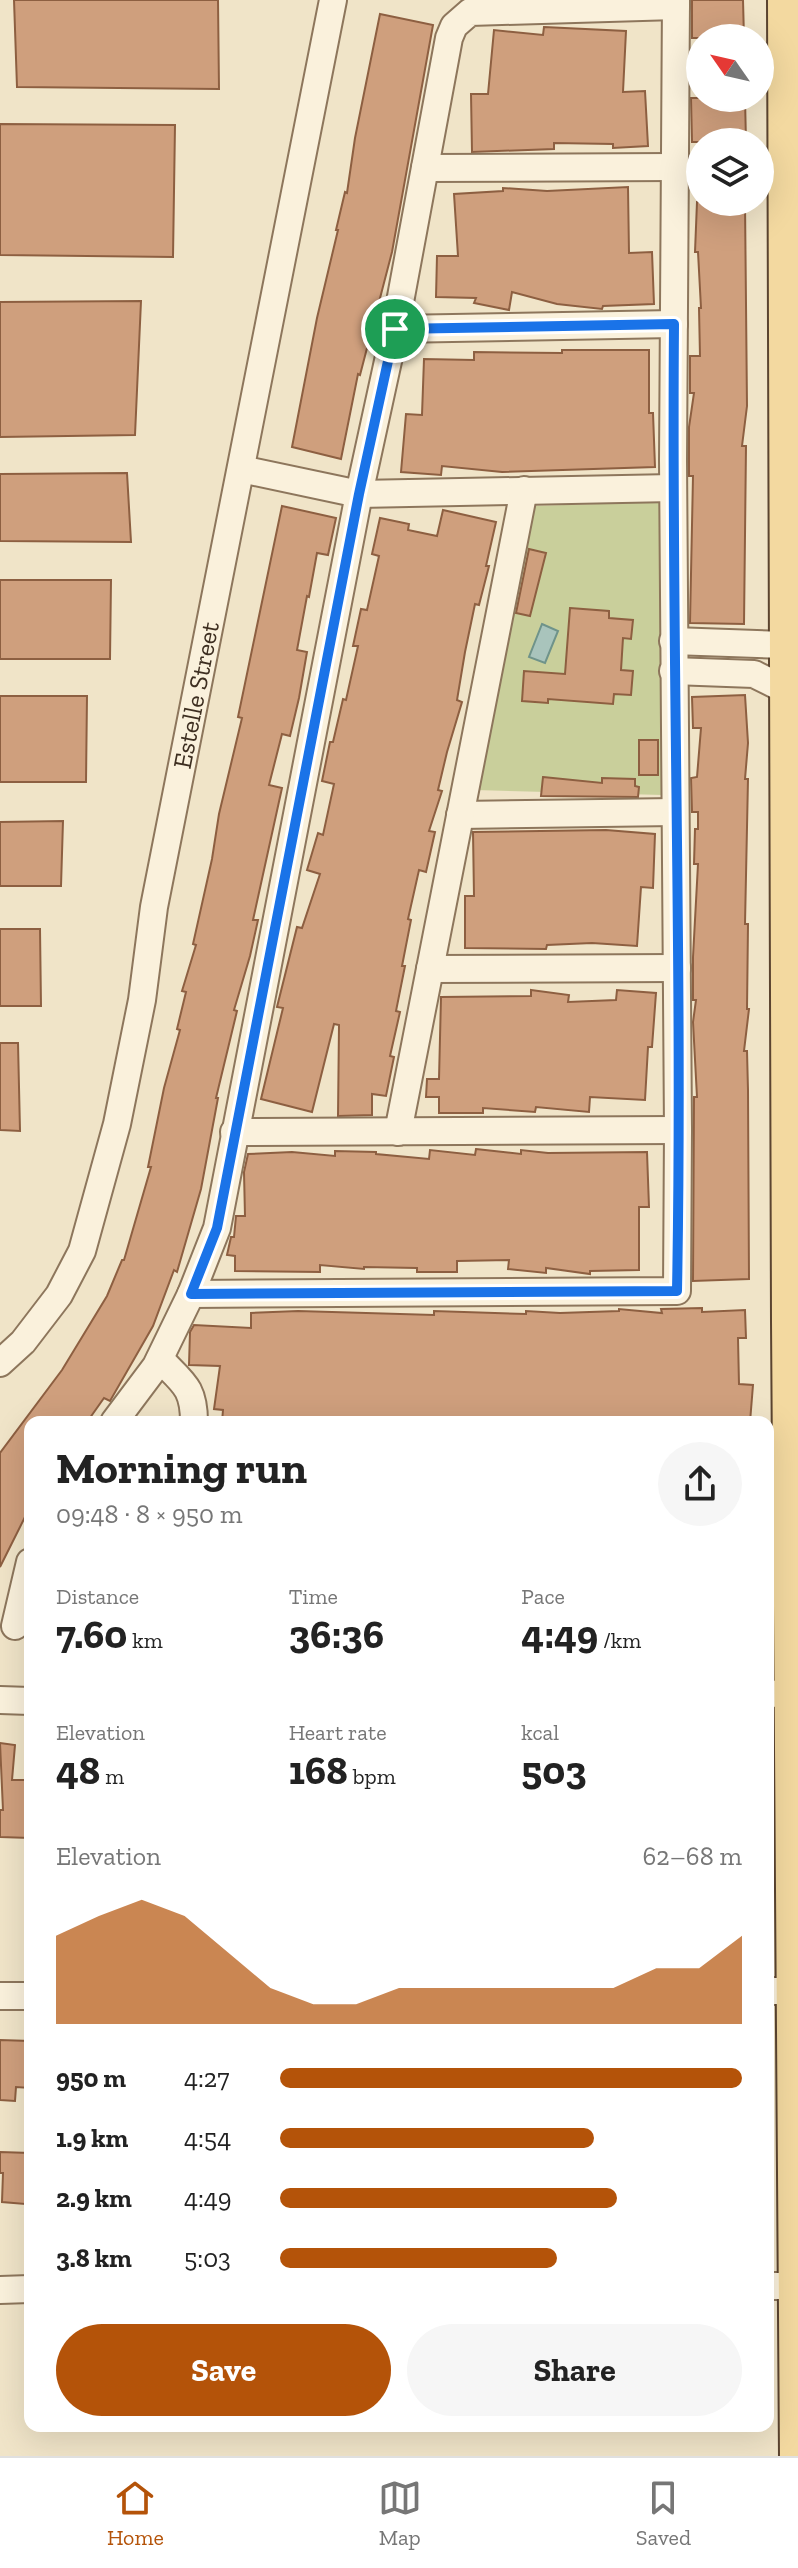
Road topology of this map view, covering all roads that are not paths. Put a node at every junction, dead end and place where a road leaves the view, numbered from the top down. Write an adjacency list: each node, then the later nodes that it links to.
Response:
1 (333, 0): 8 (street, Estelle Street)
2 (784, 0): 13 (main road)
3 (676, 3): 4 (street); 5 (street)
4 (675, 167): 5 (street); 6 (street)
5 (425, 168): 7 (street)
6 (674, 324): 7 (street); 9 (street)
7 (395, 329): 11 (street)
8 (241, 469): 11 (street); 26 (street, Estelle Street)
9 (673, 488): 10 (street); 12 (street)
10 (524, 490): 11 (street); 17 (street)
11 (359, 494): 21 (street)
12 (673, 641): 13 (street); 14 (street)
13 (785, 645): 15 (main road)
14 (673, 671): 15 (street); 16 (street)
15 (786, 690): 24 (main road)
16 (675, 812): 17 (street); 18 (street)
17 (460, 815): 19 (street)
18 (677, 968): 19 (street); 20 (street)
19 (430, 969): 22 (street)
20 (678, 1130): 22 (street); 23 (street)
21 (234, 1132): 22 (street); 23 (street)
22 (398, 1132)
23 (191, 1294): 25 (street)
24 (788, 1322): 27 (main road); 32 (main road)
25 (160, 1359): 28 (street); 29 (street)
26 (0, 1363)
27 (798, 1397)
28 (118, 1416)
29 (194, 1416)
30 (24, 1588): 31 (street)
31 (15, 1626)
32 (788, 1694): 35 (main road)
33 (0, 1700): 34 (street)
34 (24, 1701)
35 (781, 1991): 38 (main road)
36 (0, 1996): 37 (street)
37 (24, 1996)
38 (787, 2287): 41 (main road)
39 (24, 2289): 40 (street)
40 (0, 2290)
41 (796, 2456)

